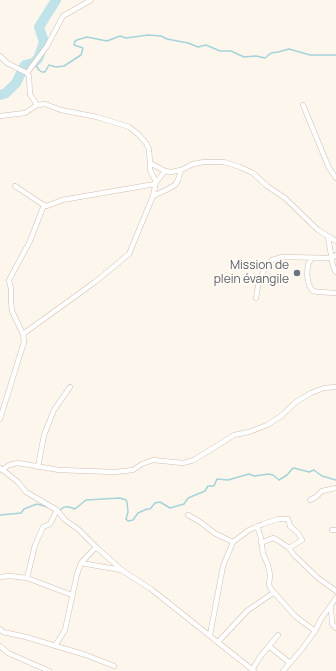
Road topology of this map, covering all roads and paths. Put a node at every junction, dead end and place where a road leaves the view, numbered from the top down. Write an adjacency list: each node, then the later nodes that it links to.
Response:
1 (91, 0): 3 (street)
2 (0, 56): 3 (street)
3 (27, 73): 4 (street)
4 (37, 105): 6 (street); 7 (street)
5 (303, 105): 10 (street)
6 (0, 116)
7 (150, 163): 9 (street); 11 (street)
8 (181, 170): 9 (street); 13 (street); 15 (street)
9 (165, 171): 11 (street)
10 (336, 178)
11 (155, 183): 13 (street); 14 (street)
12 (15, 186): 14 (street)
13 (153, 196): 22 (street)
14 (44, 206): 22 (street)
15 (328, 237): 16 (street); 17 (street)
16 (336, 241)
17 (334, 256): 18 (street); 19 (street)
18 (312, 258): 20 (street); 21 (street)
19 (336, 272)
20 (336, 294)
21 (256, 298)
22 (23, 334): 25 (street)
23 (70, 387): 26 (street)
24 (336, 387): 26 (street)
25 (0, 419)
26 (38, 466): 27 (street)
27 (1, 469): 30 (street)
28 (336, 488): 29 (street)
29 (310, 500)
30 (57, 510): 35 (street); 40 (street)
31 (188, 515): 33 (street)
32 (257, 526): 33 (street); 34 (street); 36 (street)
33 (233, 542): 49 (street)
34 (261, 543): 36 (street); 42 (street)
35 (96, 547): 37 (street); 38 (street)
36 (290, 548): 41 (street)
37 (81, 563): 38 (street); 43 (street)
38 (123, 571): 49 (street)
39 (0, 578): 40 (street)
40 (27, 578): 43 (street)
41 (336, 591)
42 (273, 593): 48 (street); 51 (street)
43 (72, 595): 53 (street)
44 (336, 598): 45 (street)
45 (331, 606): 46 (street); 48 (street)
46 (336, 628)
47 (0, 629): 53 (street)
48 (315, 631): 55 (street)
49 (210, 635): 51 (street)
50 (278, 635): 54 (street)
51 (218, 642): 57 (street)
52 (0, 646): 58 (street)
53 (56, 646): 56 (street)
54 (270, 647): 55 (street); 57 (street)
55 (290, 663): 59 (street)
56 (114, 666)
57 (253, 670)
58 (49, 671)
59 (283, 671)

